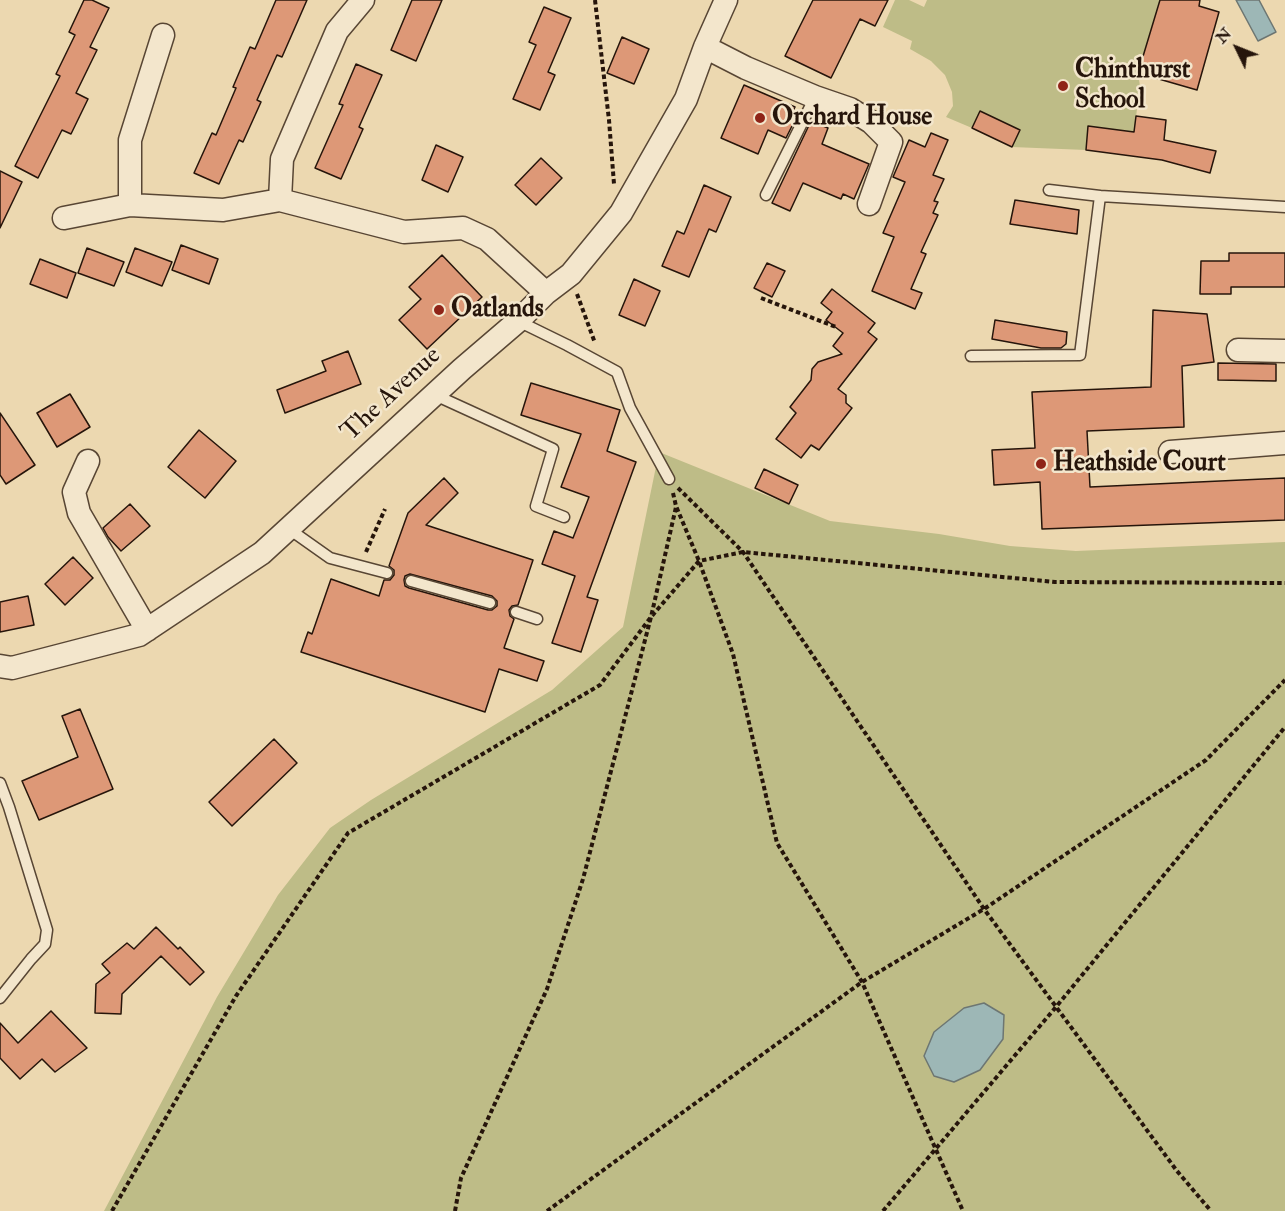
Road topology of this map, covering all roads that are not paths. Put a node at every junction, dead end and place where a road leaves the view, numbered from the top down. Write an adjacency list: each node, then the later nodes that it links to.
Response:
1 (363, 0): 9 (street)
2 (726, 0): 4 (street, The Avenue)
3 (163, 35): 11 (street)
4 (705, 47): 5 (street); 14 (street, The Avenue)
5 (815, 97): 7 (lane); 10 (street)
6 (1049, 190): 8 (lane)
7 (766, 195)
8 (1100, 196): 12 (lane); 18 (lane)
9 (280, 200): 11 (street); 14 (street)
10 (869, 204)
11 (130, 205): 13 (street)
12 (1285, 207)
13 (64, 218)
14 (546, 293): 15 (street, The Avenue)
15 (518, 321): 19 (street, The Avenue); 23 (lane)
16 (1238, 350): 17 (street)
17 (1285, 351)
18 (971, 356)
19 (435, 395): 24 (lane); 25 (street, The Avenue)
20 (1285, 443): 21 (street)
21 (1170, 452)
22 (88, 461): 31 (street)
23 (669, 479)
24 (564, 517)
25 (289, 529): 26 (lane); 31 (street, The Avenue)
26 (387, 573)
27 (411, 580): 28 (lane)
28 (490, 603)
29 (516, 612): 30 (lane)
30 (537, 619)
31 (147, 630): 32 (street, The Avenue)
32 (0, 666)
33 (0, 783): 34 (lane)
34 (0, 998)

